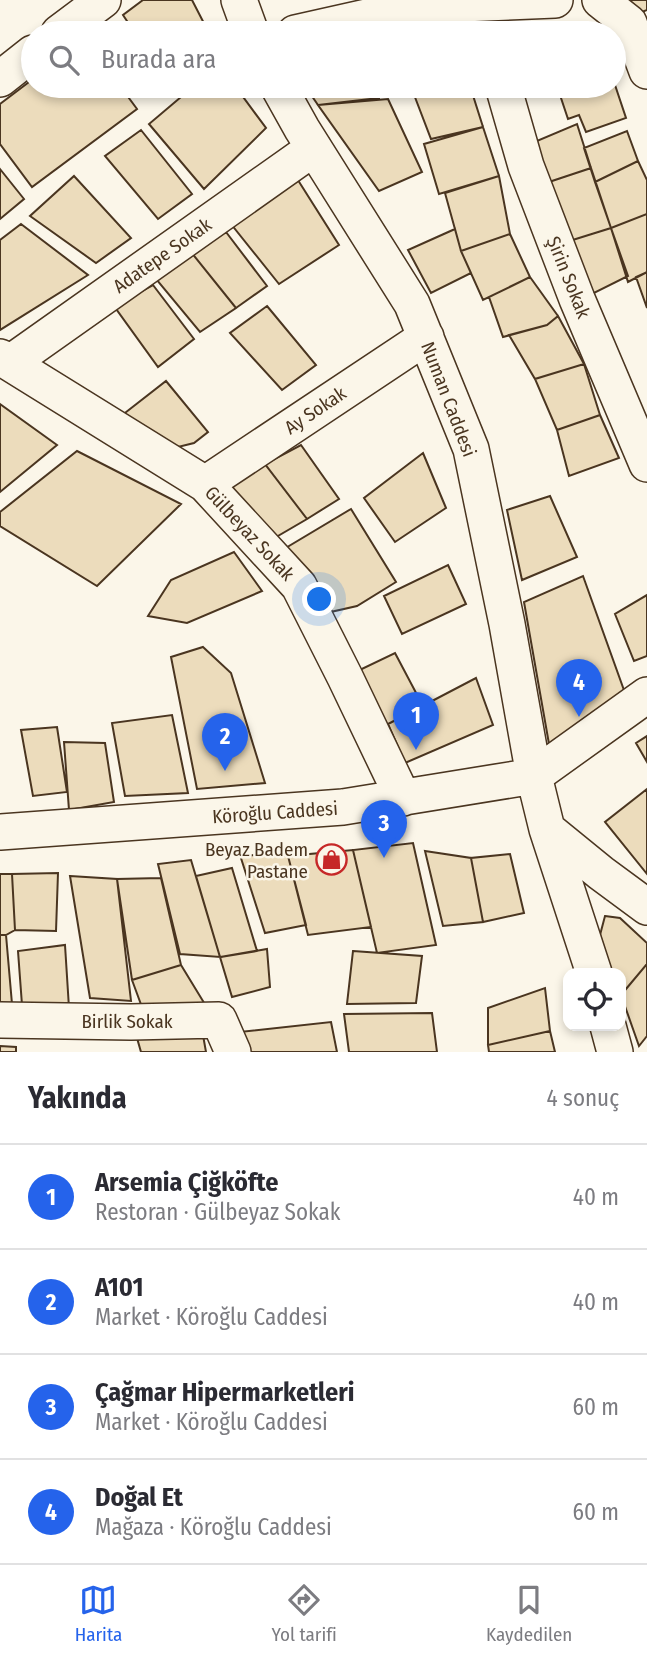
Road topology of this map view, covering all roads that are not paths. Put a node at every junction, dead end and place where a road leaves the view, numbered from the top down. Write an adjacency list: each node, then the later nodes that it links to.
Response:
1 (103, 0): 6 (street)
2 (239, 0): 7 (street)
3 (555, 0): 5 (street)
4 (600, 0): 10 (street)
5 (484, 18): 8 (street)
6 (75, 21)
7 (247, 21)
8 (349, 21)
9 (21, 62): 11 (street)
10 (647, 71)
11 (0, 79)
12 (285, 98): 14 (street, Numan Caddesi)
13 (507, 98): 17 (street, Şirin Sokak)
14 (314, 148): 15 (street, Numan Caddesi); 16 (street, Adatepe Sokak)
15 (426, 337): 18 (street, Ay Sokak); 20 (street, Numan Caddesi)
16 (5, 360): 18 (street, Gülbeyaz Sokak)
17 (647, 464)
18 (205, 484): 21 (street, Gülbeyaz Sokak)
19 (647, 695): 20 (street, Köroğlu Caddesi)
20 (534, 776): 21 (street, Köroğlu Caddesi); 22 (street, Numan Caddesi)
21 (403, 798): 23 (street, Köroğlu Caddesi)
22 (547, 829): 24 (street); 25 (street)
23 (0, 832)
24 (647, 907)
25 (592, 968)
26 (0, 1020): 28 (street, Birlik Sokak)
27 (609, 1031): 29 (street)
28 (233, 1052)
29 (615, 1052)

